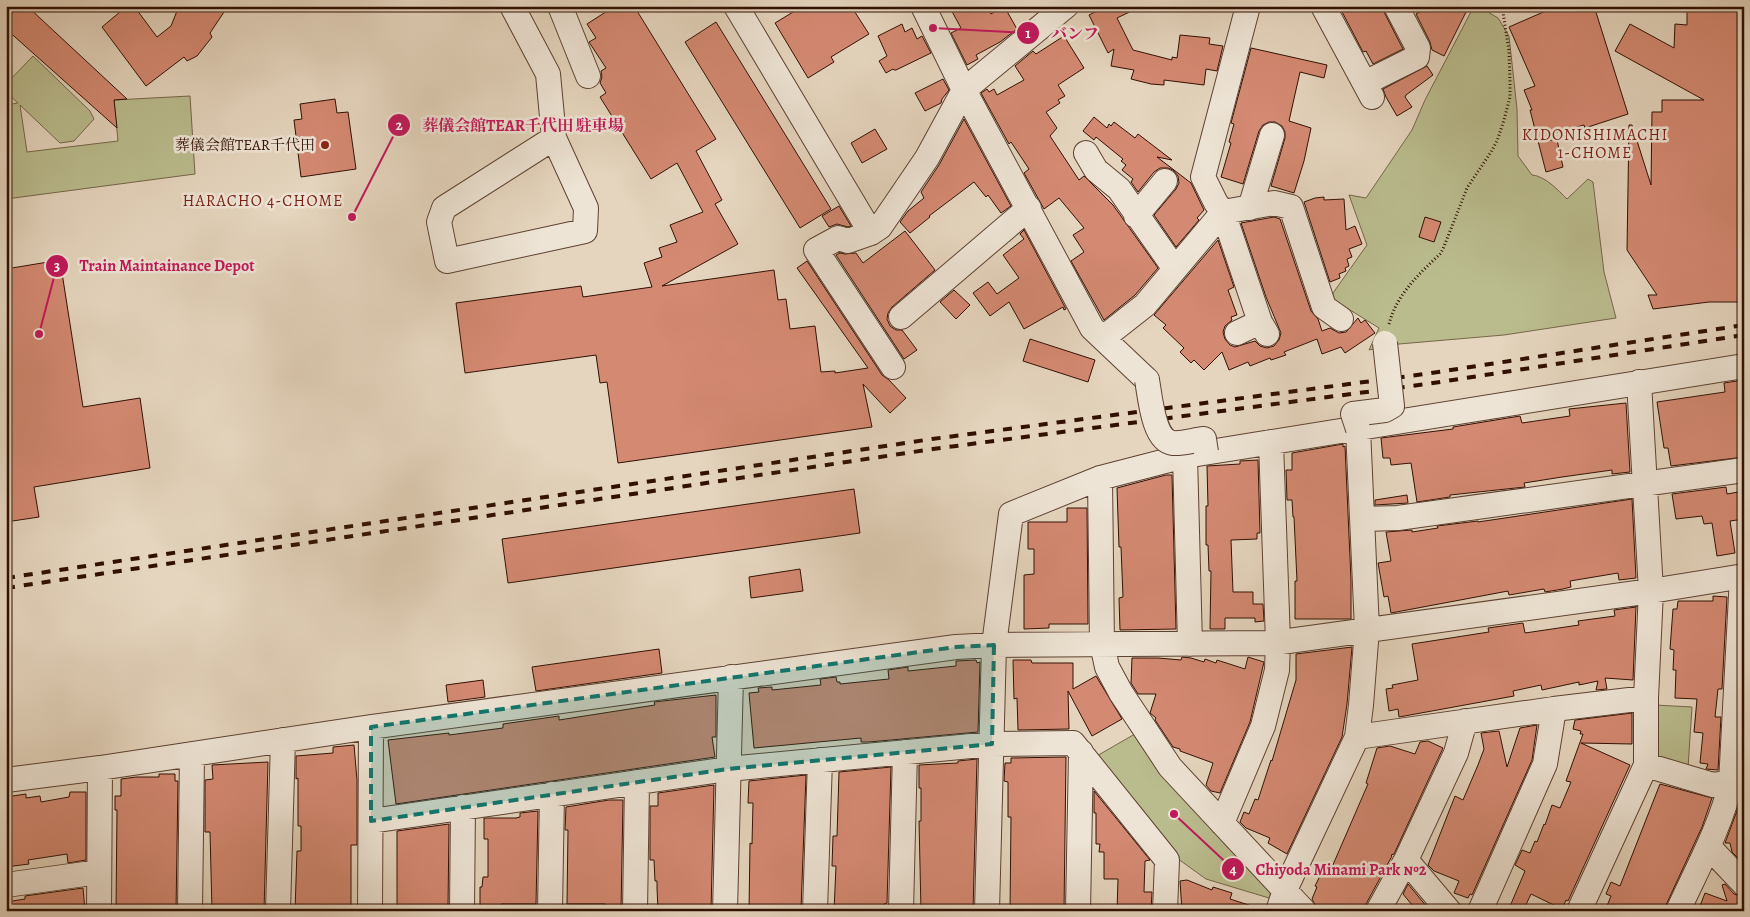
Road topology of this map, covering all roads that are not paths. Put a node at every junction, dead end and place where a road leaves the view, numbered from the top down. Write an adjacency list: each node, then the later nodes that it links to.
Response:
1 (512, 6): 12 (street)
2 (560, 6): 9 (street)
3 (736, 6): 19 (street)
4 (923, 6): 10 (street)
5 (1066, 6): 10 (street)
6 (1248, 6): 17 (street)
7 (1323, 6): 8 (street)
8 (1396, 6)
9 (588, 76)
10 (964, 90): 15 (street); 19 (street)
11 (1272, 135): 16 (street)
12 (554, 138): 12 (street)
13 (1086, 153): 18 (street)
14 (1165, 181): 18 (street)
15 (1029, 208): 21 (street); 24 (street)
16 (1250, 208): 17 (street); 22 (street)
17 (1223, 212): 20 (street); 23 (street)
18 (1136, 216): 20 (street)
19 (871, 233): 27 (street)
20 (1175, 269): 24 (street)
21 (901, 317)
22 (1341, 319)
23 (1237, 333)
24 (1104, 338): 31 (street, bridge)
25 (1385, 343): 29 (street, bridge)
26 (1744, 366): 28 (street)
27 (893, 367)
28 (1640, 382): 29 (street); 34 (street)
29 (1358, 429): 30 (street); 35 (street)
30 (1271, 442): 31 (street); 39 (street)
31 (1196, 454): 33 (street); 41 (street)
32 (1744, 470): 34 (street)
33 (1100, 478): 40 (street); 42 (street)
34 (1646, 484): 35 (street); 37 (street)
35 (1363, 519): 38 (street)
36 (1743, 576): 37 (street); 44 (street)
37 (1651, 591): 38 (street); 45 (street)
38 (1367, 629): 39 (street); 49 (street)
39 (1278, 642): 41 (street); 65 (street)
40 (1102, 644): 41 (street); 42 (street); 65 (street)
41 (1190, 644)
42 (994, 645): 43 (street); 51 (street)
43 (731, 677): 48 (street); 58 (street)
44 (1740, 681): 61 (street)
45 (1646, 698): 46 (street); 56 (street)
46 (1554, 709): 47 (street); 88 (street)
47 (1465, 721): 49 (street); 67 (street)
48 (371, 727): 50 (street); 64 (street)
49 (1357, 737): 71 (street)
50 (283, 740): 54 (street); 74 (street)
51 (992, 744): 52 (street); 53 (street); 82 (street)
52 (905, 752): 55 (street); 81 (street)
53 (1081, 752): 83 (street); 84 (street)
54 (192, 754): 57 (street); 73 (street)
55 (820, 760): 58 (street); 80 (street)
56 (1646, 764): 61 (street); 89 (street)
57 (100, 768): 59 (street); 68 (street)
58 (728, 769): 60 (street); 79 (street)
59 (6, 780)
60 (637, 782): 62 (street); 78 (street)
61 (1737, 782): 66 (street)
62 (552, 794): 63 (street); 77 (street)
63 (463, 807): 64 (street); 76 (street)
64 (371, 821): 75 (street)
65 (1222, 823): 71 (street)
66 (1709, 847): 69 (street); 90 (street)
67 (1406, 860): 86 (street); 87 (street)
68 (99, 872): 70 (street); 72 (street)
69 (1744, 884)
70 (6, 886)
71 (1282, 901): 85 (street)
72 (99, 911)
73 (190, 911)
74 (278, 911)
75 (370, 911)
76 (462, 911)
77 (550, 911)
78 (635, 911)
79 (725, 911)
80 (815, 911)
81 (901, 911)
82 (987, 911)
83 (1078, 911)
84 (1165, 911)
85 (1304, 911)
86 (1378, 911)
87 (1449, 911)
88 (1480, 911)
89 (1579, 911)
90 (1678, 911)

